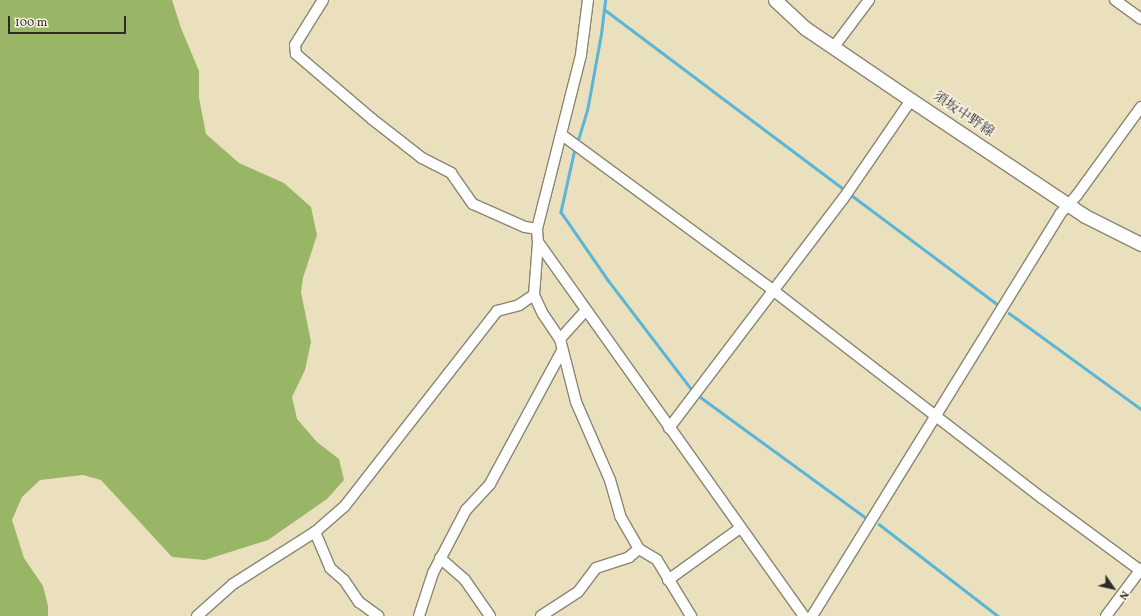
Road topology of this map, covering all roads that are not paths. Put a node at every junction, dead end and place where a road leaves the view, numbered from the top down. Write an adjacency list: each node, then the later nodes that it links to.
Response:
1 (323, 0): 12 (street)
2 (588, 0): 10 (street)
3 (775, 0): 7 (main road, 須坂中野線)
4 (869, 0): 7 (street)
5 (1116, 0): 6 (street)
6 (1141, 20)
7 (833, 48): 8 (main road, 須坂中野線)
8 (911, 100): 11 (main road, 須坂中野線); 15 (street)
9 (1141, 107): 11 (street)
10 (562, 135): 12 (street); 15 (street)
11 (1068, 205): 14 (main road, 須坂中野線); 20 (street)
12 (537, 229): 13 (street)
13 (538, 242): 16 (street); 17 (street)
14 (1141, 244)
15 (774, 291): 20 (street); 21 (street)
16 (534, 295): 18 (street); 23 (street)
17 (586, 310): 18 (street); 21 (street)
18 (560, 339): 19 (street)
19 (562, 351): 24 (street); 25 (street)
20 (934, 415): 26 (street); 35 (street)
21 (669, 428): 22 (street)
22 (740, 528): 27 (street); 34 (street)
23 (315, 532): 28 (street); 29 (street)
24 (639, 549): 27 (street); 32 (street)
25 (440, 558): 30 (street); 31 (street)
26 (1141, 570): 36 (street)
27 (668, 580): 33 (street)
28 (197, 616)
29 (378, 616)
30 (419, 616)
31 (490, 616)
32 (541, 616)
33 (691, 616)
34 (804, 616)
35 (812, 616)
36 (1106, 616)

